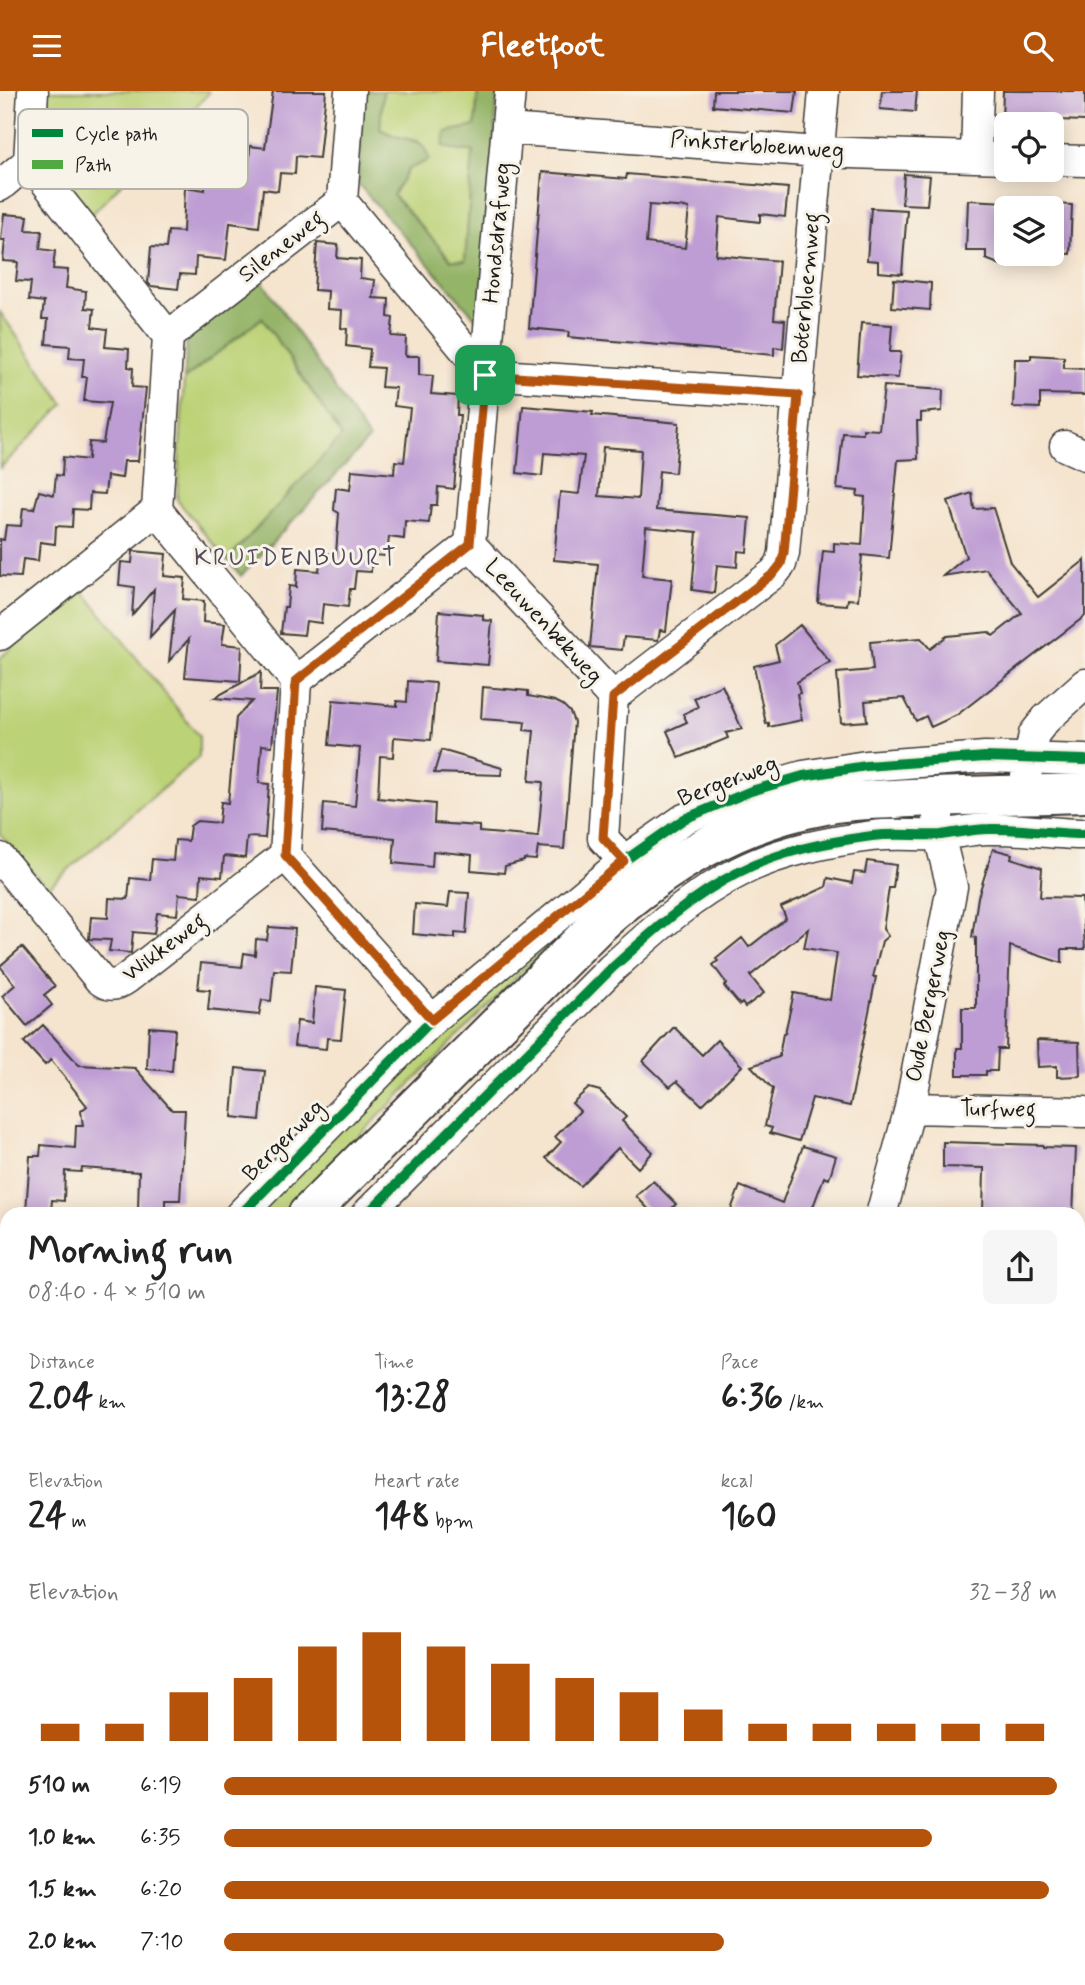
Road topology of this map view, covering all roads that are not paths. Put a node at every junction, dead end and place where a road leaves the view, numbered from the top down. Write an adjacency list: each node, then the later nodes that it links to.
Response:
1 (33, 91): 6 (street)
2 (350, 91): 16 (street, Sileneweg)
3 (510, 91): 7 (street, Hondsdrafweg)
4 (824, 91): 8 (street, Boterbloemweg)
5 (978, 91): 9 (street)
6 (32, 109)
7 (507, 129): 8 (street, Pinksterbloemweg); 18 (street, Hondsdrafweg)
8 (819, 152): 9 (street, Pinksterbloemweg); 19 (street, Boterbloemweg)
9 (976, 157): 10 (street, Pinksterbloemweg)
10 (994, 158)
11 (1064, 160): 12 (street)
12 (1085, 161)
13 (18, 170): 14 (street)
14 (0, 186)
15 (51, 189): 17 (street)
16 (342, 201): 17 (street, Sileneweg); 18 (street)
17 (168, 335): 20 (street)
18 (485, 375): 19 (street); 21 (street, Hondsdrafweg)
19 (798, 395): 25 (street, Boterbloemweg)
20 (157, 510): 22 (street); 23 (street)
21 (470, 544): 23 (street); 25 (street, Leeuwenbekweg)
22 (0, 635)
23 (296, 681): 32 (street)
24 (1085, 684): 27 (street)
25 (613, 697): 34 (street, Leeuwenbekweg)
26 (1085, 760): 27 (street, Bergerweg)
27 (1048, 785): 28 (main road, Bergerweg); 29 (street); 34 (street, Bergerweg)
28 (937, 796): 31 (street, Oude Bergerweg); 39 (main road, Bergerweg)
29 (1085, 825)
30 (1085, 834): 31 (street)
31 (939, 835): 36 (street, Oude Bergerweg); 40 (street)
32 (285, 855): 33 (street, Wikkeweg); 35 (street)
33 (0, 858)
34 (624, 861): 35 (street, Bergerweg)
35 (432, 1020): 38 (street, Bergerweg)
36 (910, 1108): 37 (street, Turfweg); 41 (street, Oude Bergerweg)
37 (1085, 1112)
38 (248, 1207)
39 (315, 1207)
40 (374, 1207)
41 (883, 1207)

